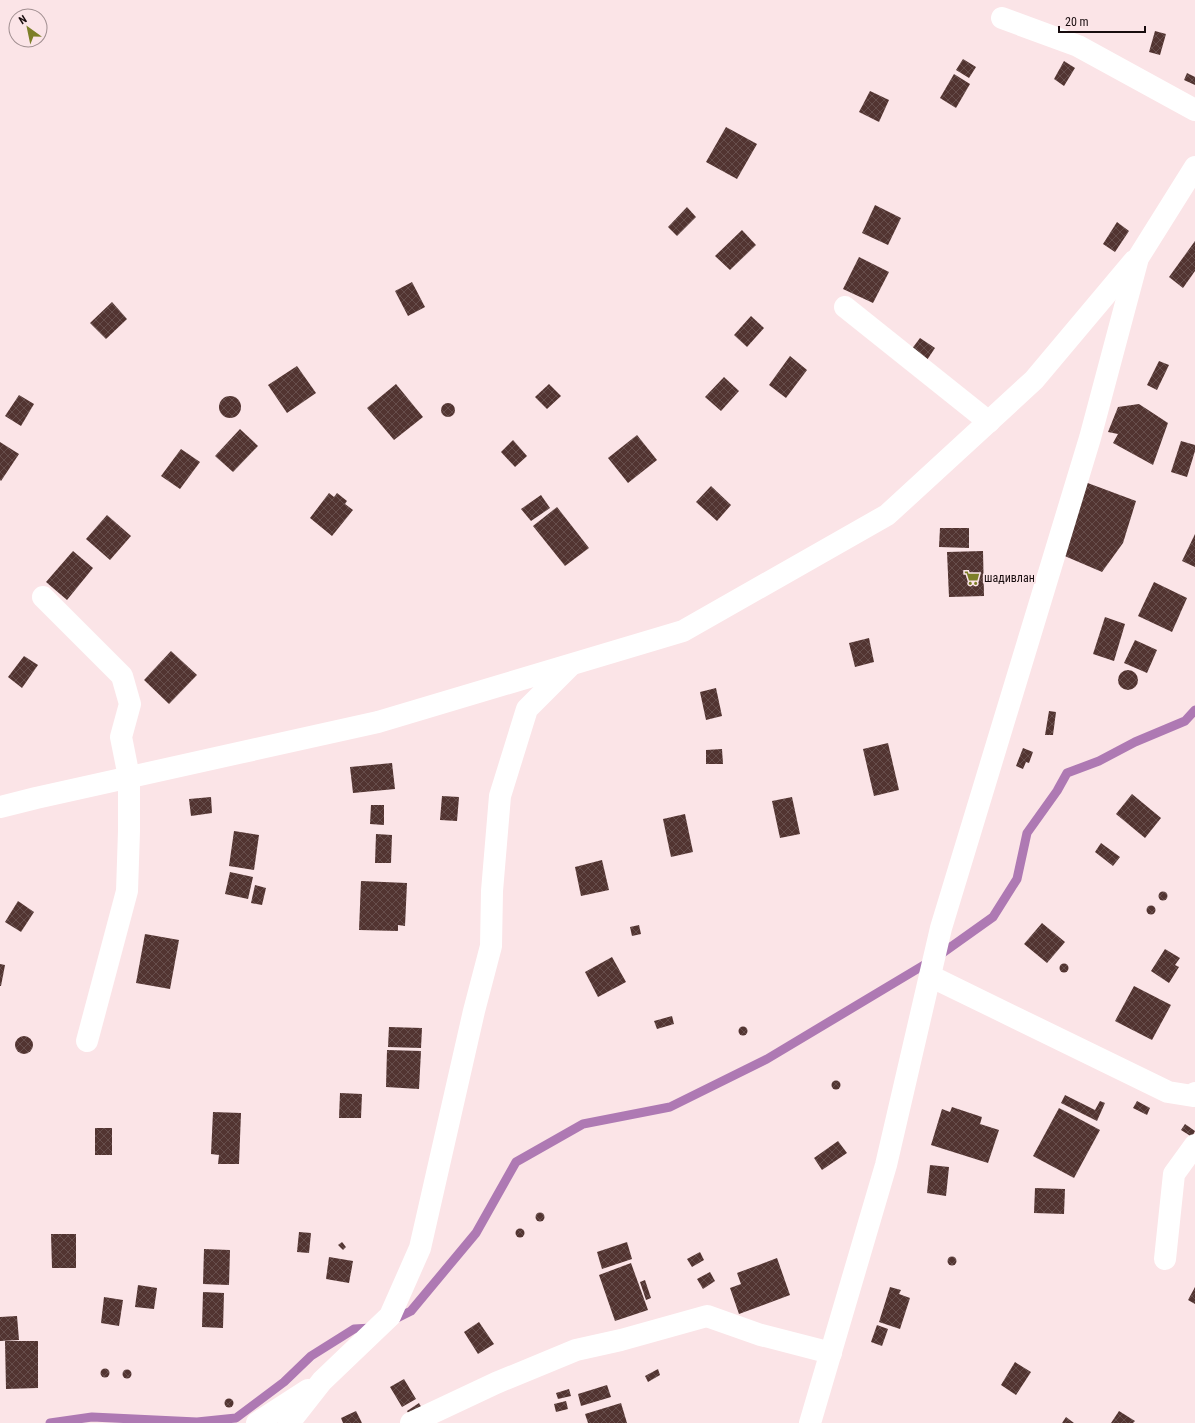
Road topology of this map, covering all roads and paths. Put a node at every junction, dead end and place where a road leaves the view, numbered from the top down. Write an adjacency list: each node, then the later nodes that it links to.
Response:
1 (1002, 18): 2 (street)
2 (1195, 110)
3 (1195, 167): 4 (street)
4 (1138, 258): 6 (street); 11 (street)
5 (844, 307): 6 (street)
6 (989, 422): 8 (street)
7 (42, 597): 9 (street)
8 (572, 664): 9 (street); 17 (street)
9 (129, 777): 10 (street); 12 (street)
10 (0, 807)
11 (930, 976): 13 (street); 16 (street)
12 (87, 1041)
13 (1195, 1093)
14 (1195, 1145): 15 (street)
15 (1165, 1259)
16 (831, 1353): 20 (street); 21 (street)
17 (322, 1381): 18 (street); 19 (street)
18 (257, 1423)
19 (290, 1423)
20 (411, 1423)
21 (810, 1423)

